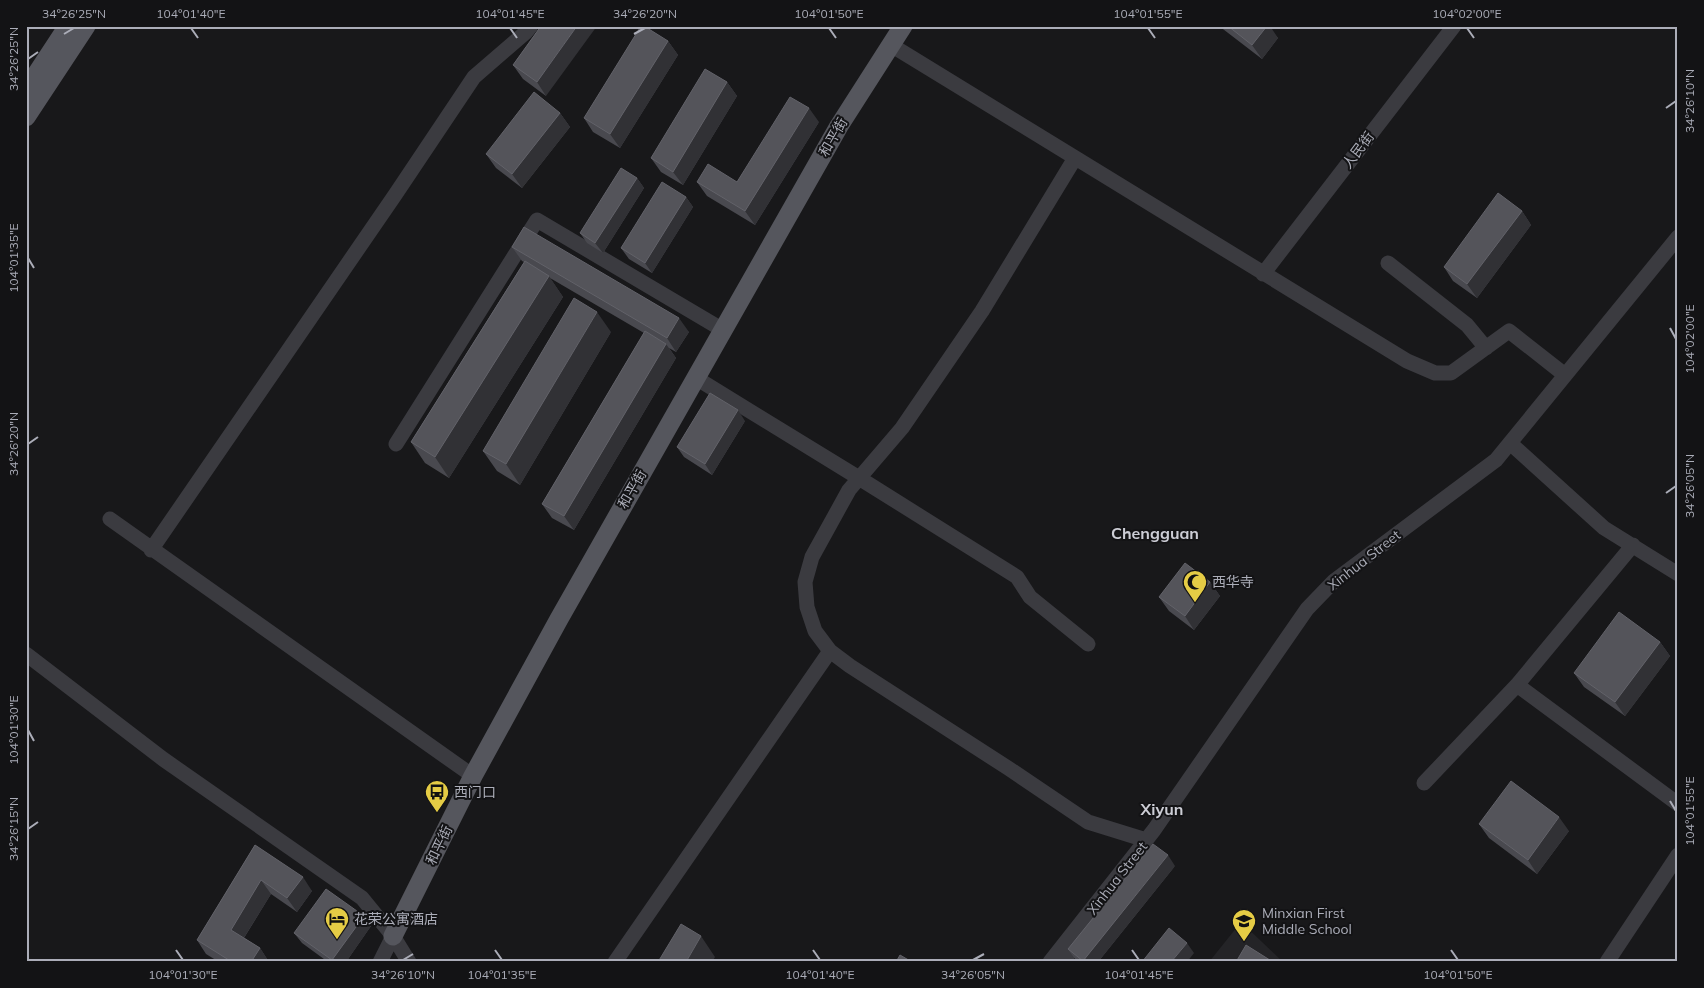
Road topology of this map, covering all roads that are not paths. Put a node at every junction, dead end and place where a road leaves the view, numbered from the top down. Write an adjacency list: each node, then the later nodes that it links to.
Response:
1 (68, 26): 7 (main road)
2 (86, 26): 8 (main road)
3 (531, 26): 22 (street)
4 (1454, 26): 12 (street, 人民街)
5 (902, 27): 6 (main road, 和平街)
6 (891, 45): 9 (street); 13 (main road, 和平街)
7 (26, 90)
8 (26, 117)
9 (1075, 158): 12 (street); 19 (street)
10 (1678, 237): 15 (street, Xinhua Street)
11 (1388, 263): 14 (street)
12 (1263, 274): 14 (street)
13 (723, 330): 16 (main road, 和平街); 18 (street)
14 (1486, 348): 15 (street)
15 (1565, 375): 17 (street, Xinhua Street)
16 (696, 378): 19 (street); 28 (main road, 和平街)
17 (1510, 443): 21 (street); 31 (street, Xinhua Street)
18 (396, 444)
19 (859, 478): 24 (street); 25 (street)
20 (110, 519): 22 (street)
21 (1633, 546): 23 (street); 27 (street)
22 (151, 550): 28 (street)
23 (1678, 574)
24 (1088, 644)
25 (830, 651): 31 (street); 37 (street)
26 (26, 654): 33 (street)
27 (1517, 685): 29 (street); 30 (street)
28 (473, 776): 33 (main road, 和平街)
29 (1424, 783)
30 (1678, 804)
31 (1146, 840): 34 (street, Xinhua Street)
32 (1678, 855): 40 (street)
33 (394, 936): 35 (street, 和平街); 36 (street)
34 (1070, 937): 38 (street, Xinhua Street); 39 (street)
35 (380, 962)
36 (409, 962)
37 (615, 962)
38 (1050, 962)
39 (1066, 962)
40 (1608, 962)

